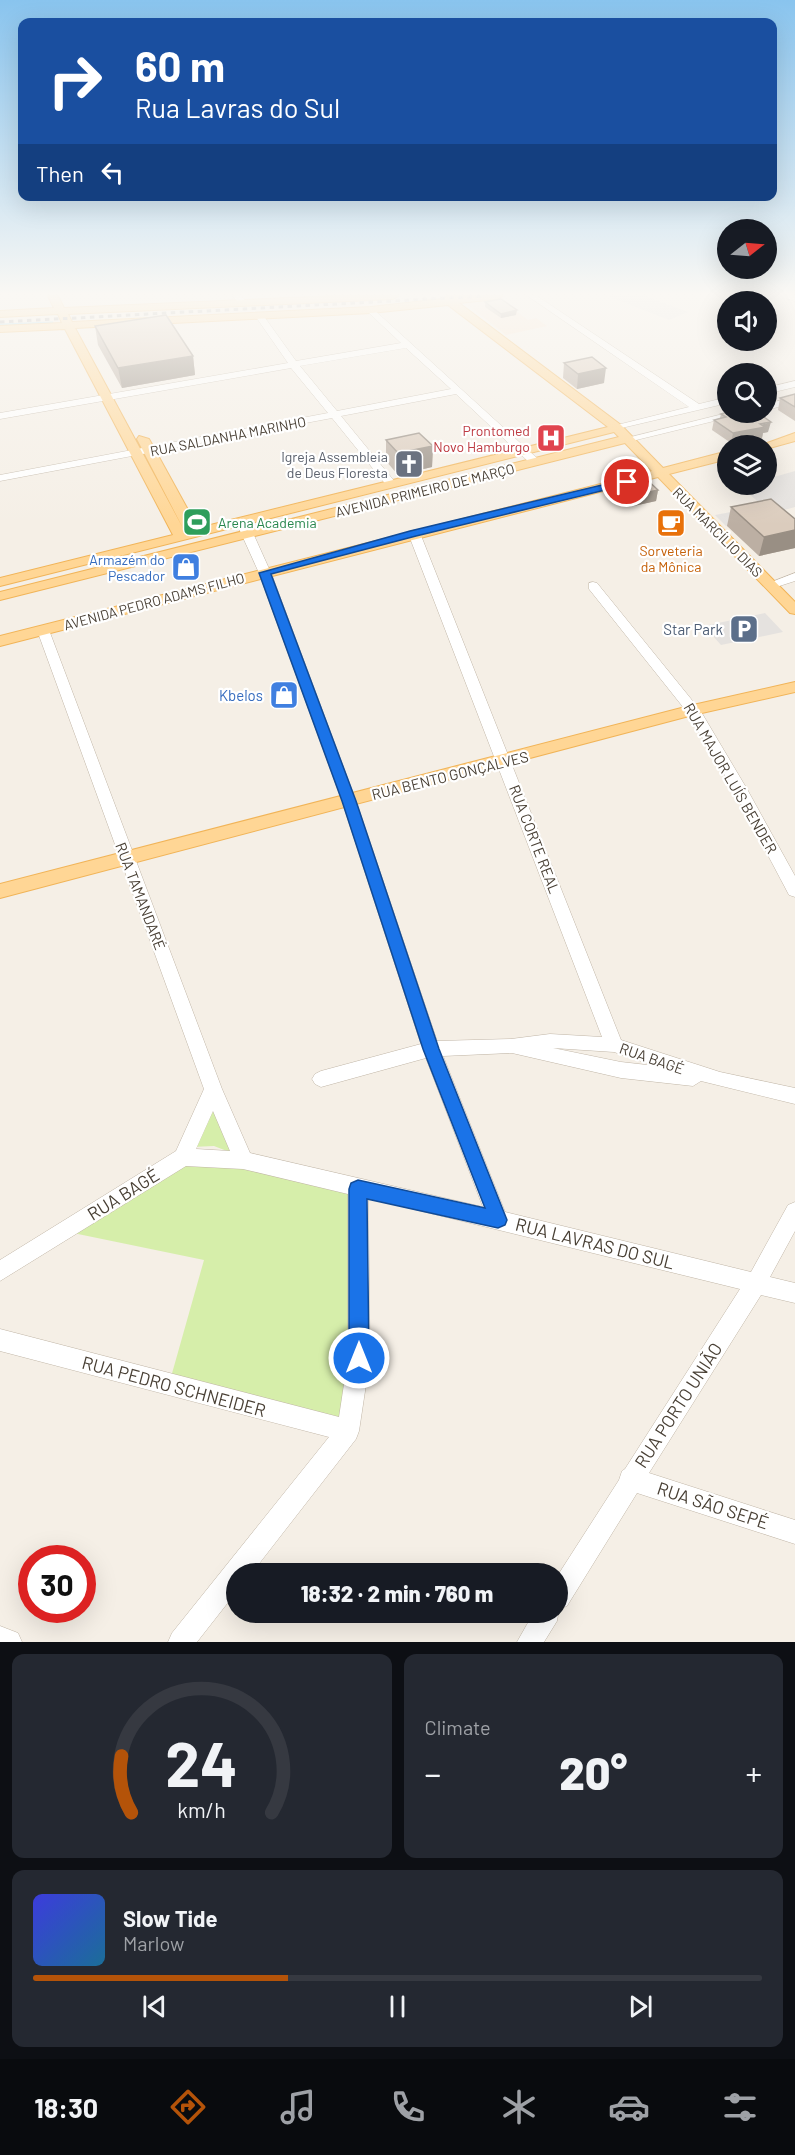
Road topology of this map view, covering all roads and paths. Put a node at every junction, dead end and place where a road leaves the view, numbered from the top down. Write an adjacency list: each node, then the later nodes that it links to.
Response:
1 (99, 373): 10 (main road)
2 (251, 373): 10 (street)
3 (300, 373): 16 (street)
4 (436, 373): 9 (street)
5 (544, 373): 18 (main road, RUA MARCÍLIO DIAS)
6 (645, 373): 14 (street)
7 (795, 384): 8 (street)
8 (777, 388)
9 (456, 391): 16 (street, RUA SALDANHA MARINHO); 22 (street)
10 (113, 397): 15 (street); 23 (main road)
11 (795, 400): 13 (street)
12 (717, 402): 14 (street, AVENIDA PRIMEIRO DE MARÇO)
13 (777, 404)
14 (696, 407): 18 (street, AVENIDA PRIMEIRO DE MARÇO)
15 (0, 416)
16 (335, 416): 23 (street, RUA SALDANHA MARINHO); 28 (street)
17 (717, 419): 20 (street, AVENIDA PRIMEIRO DE MARÇO)
18 (617, 428): 20 (main road, RUA MARCÍLIO DIAS); 22 (main road, AVENIDA PRIMEIRO DE MARÇO)
19 (795, 437): 21 (main road)
20 (628, 439): 25 (main road, AVENIDA PRIMEIRO DE MARÇO); 26 (main road, RUA MARCÍLIO DIAS)
21 (777, 442)
22 (523, 451): 25 (street); 28 (main road, AVENIDA PRIMEIRO DE MARÇO)
23 (143, 452): 27 (street, RUA SALDANHA MARINHO); 31 (main road)
24 (717, 458): 26 (main road, AVENIDA PEDRO ADAMS FILHO)
25 (535, 462): 32 (main road, AVENIDA PRIMEIRO DE MARÇO)
26 (661, 474): 30 (main road, AVENIDA PEDRO ADAMS FILHO); 36 (main road, RUA MARCÍLIO DIAS)
27 (0, 478)
28 (391, 484): 29 (main road, AVENIDA PRIMEIRO DE MARÇO)
29 (242, 522): 31 (main road, AVENIDA PRIMEIRO DE MARÇO); 32 (street)
30 (414, 533): 33 (main road, AVENIDA PEDRO ADAMS FILHO); 44 (street, RUA CORTE REAL)
31 (187, 534): 35 (main road, AVENIDA PRIMEIRO DE MARÇO)
32 (248, 535): 33 (street); 38 (main road, AVENIDA PRIMEIRO DE MARÇO)
33 (265, 573): 40 (main road, AVENIDA PEDRO ADAMS FILHO); 45 (street)
34 (795, 577): 36 (street)
35 (0, 582)
36 (770, 585): 39 (main road, RUA MARCÍLIO DIAS)
37 (593, 586): 43 (street, RUA MAJOR LUÍS BENDER)
38 (0, 596)
39 (795, 610)
40 (43, 630): 41 (main road, AVENIDA PEDRO ADAMS FILHO); 46 (street, RUA TAMANDARÉ)
41 (0, 641)
42 (795, 687): 43 (main road, RUA BENTO GONÇALVES)
43 (693, 710): 44 (main road, RUA BENTO GONÇALVES); 48 (street, RUA MAJOR LUÍS BENDER)
44 (505, 761): 45 (main road, RUA BENTO GONÇALVES); 49 (street, RUA CORTE REAL)
45 (349, 801): 46 (main road, RUA BENTO GONÇALVES); 51 (street)
46 (126, 858): 47 (main road, RUA BENTO GONÇALVES); 54 (street, RUA TAMANDARÉ)
47 (0, 891)
48 (795, 891)
49 (614, 1045): 50 (street, RUA BAGÉ); 53 (street, RUA BAGÉ)
50 (510, 1046): 51 (street, RUA BAGÉ); 53 (street, RUA BAGÉ)
51 (431, 1049): 52 (street, RUA BAGÉ); 60 (street)
52 (321, 1079)
53 (720, 1080): 55 (street, RUA BAGÉ)
54 (213, 1089): 56 (street); 57 (street, RUA TAMANDARÉ)
55 (795, 1096)
56 (183, 1157): 57 (street, RUA LAVRAS DO SUL); 61 (street, RUA BAGÉ)
57 (243, 1160): 58 (street, RUA LAVRAS DO SUL)
58 (358, 1189): 60 (street, RUA LAVRAS DO SUL); 65 (street)
59 (795, 1211): 62 (street, RUA PORTO UNIÃO)
60 (498, 1220): 62 (street, RUA LAVRAS DO SUL)
61 (0, 1271)
62 (756, 1283): 63 (street, RUA LAVRAS DO SUL); 66 (street, RUA PORTO UNIÃO)
63 (795, 1293)
64 (0, 1340): 65 (street, RUA PEDRO SCHNEIDER)
65 (348, 1431): 72 (street)
66 (630, 1479): 67 (street, RUA SÃO SEPÉ); 68 (street, RUA PORTO UNIÃO)
67 (795, 1532)
68 (568, 1581)
69 (541, 1623): 73 (street)
70 (0, 1639): 71 (street)
71 (9, 1642)
72 (181, 1642)
73 (530, 1642)

